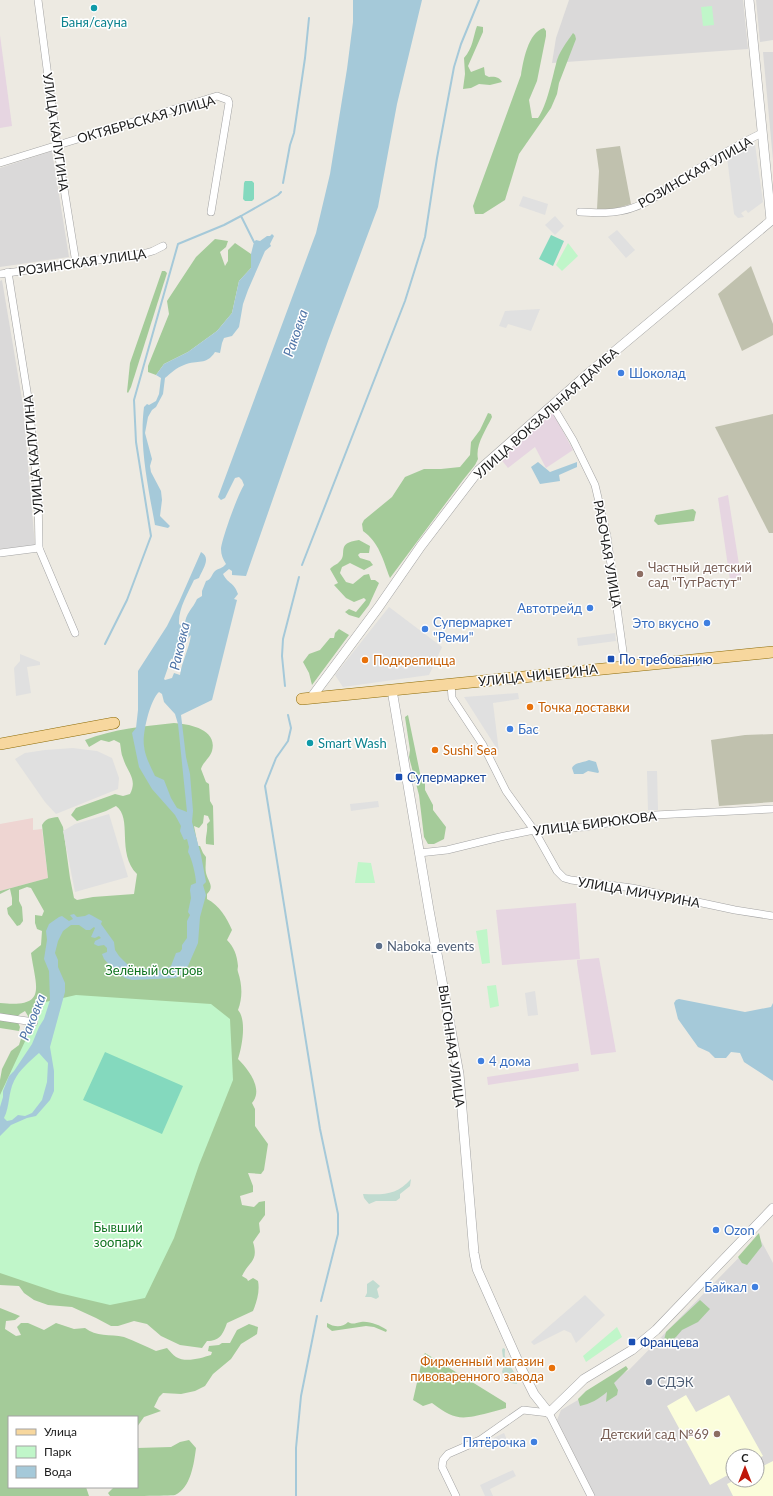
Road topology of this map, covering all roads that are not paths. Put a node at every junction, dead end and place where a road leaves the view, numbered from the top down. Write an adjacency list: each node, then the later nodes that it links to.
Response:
1 (38, 0): 4 (street, УЛИЦА КАЛУГИНА)
2 (749, 0): 3 (street)
3 (762, 133): 7 (street, РОЗИНСКАЯ УЛИЦА); 8 (street)
4 (57, 145): 5 (street, ОКТЯБРЬСКАЯ УЛИЦА); 6 (street, ОКТЯБРЬСКАЯ УЛИЦА); 10 (street, УЛИЦА КАЛУГИНА)
5 (0, 163)
6 (211, 212)
7 (580, 212)
8 (772, 220): 13 (street, УЛИЦА ВОКЗАЛЬНАЯ ДАМБА)
9 (163, 246): 10 (street, РОЗИНСКАЯ УЛИЦА)
10 (76, 263): 11 (street, РОЗИНСКАЯ УЛИЦА)
11 (8, 272): 12 (street, РОЗИНСКАЯ УЛИЦА); 14 (street, УЛИЦА КАЛУГИНА)
12 (0, 274)
13 (552, 405): 18 (street, РАБОЧАЯ УЛИЦА); 21 (street, УЛИЦА ВОКЗАЛЬНАЯ ДАМБА)
14 (40, 548): 15 (street); 16 (street, УЛИЦА КАЛУГИНА)
15 (0, 553)
16 (76, 633)
17 (773, 652): 18 (main road, УЛИЦА ЧИЧЕРИНА)
18 (625, 666): 19 (main road, УЛИЦА ЧИЧЕРИНА)
19 (451, 684): 20 (main road, УЛИЦА ЧИЧЕРИНА); 25 (street, УЛИЦА МИЧУРИНА)
20 (392, 690): 21 (main road, УЛИЦА ЧИЧЕРИНА); 26 (street, ВЫГОННАЯ УЛИЦА)
21 (307, 698)
22 (114, 723): 23 (main road)
23 (0, 744)
24 (773, 809): 25 (street, УЛИЦА БИРЮКОВА)
25 (534, 830): 26 (street, УЛИЦА БИРЮКОВА); 27 (street, УЛИЦА МИЧУРИНА)
26 (419, 853): 31 (street, ВЫГОННАЯ УЛИЦА)
27 (773, 916)
28 (0, 1017): 29 (street)
29 (34, 1022)
30 (772, 1212): 31 (street)
31 (550, 1413): 32 (street); 33 (street)
32 (456, 1496)
33 (591, 1496)

